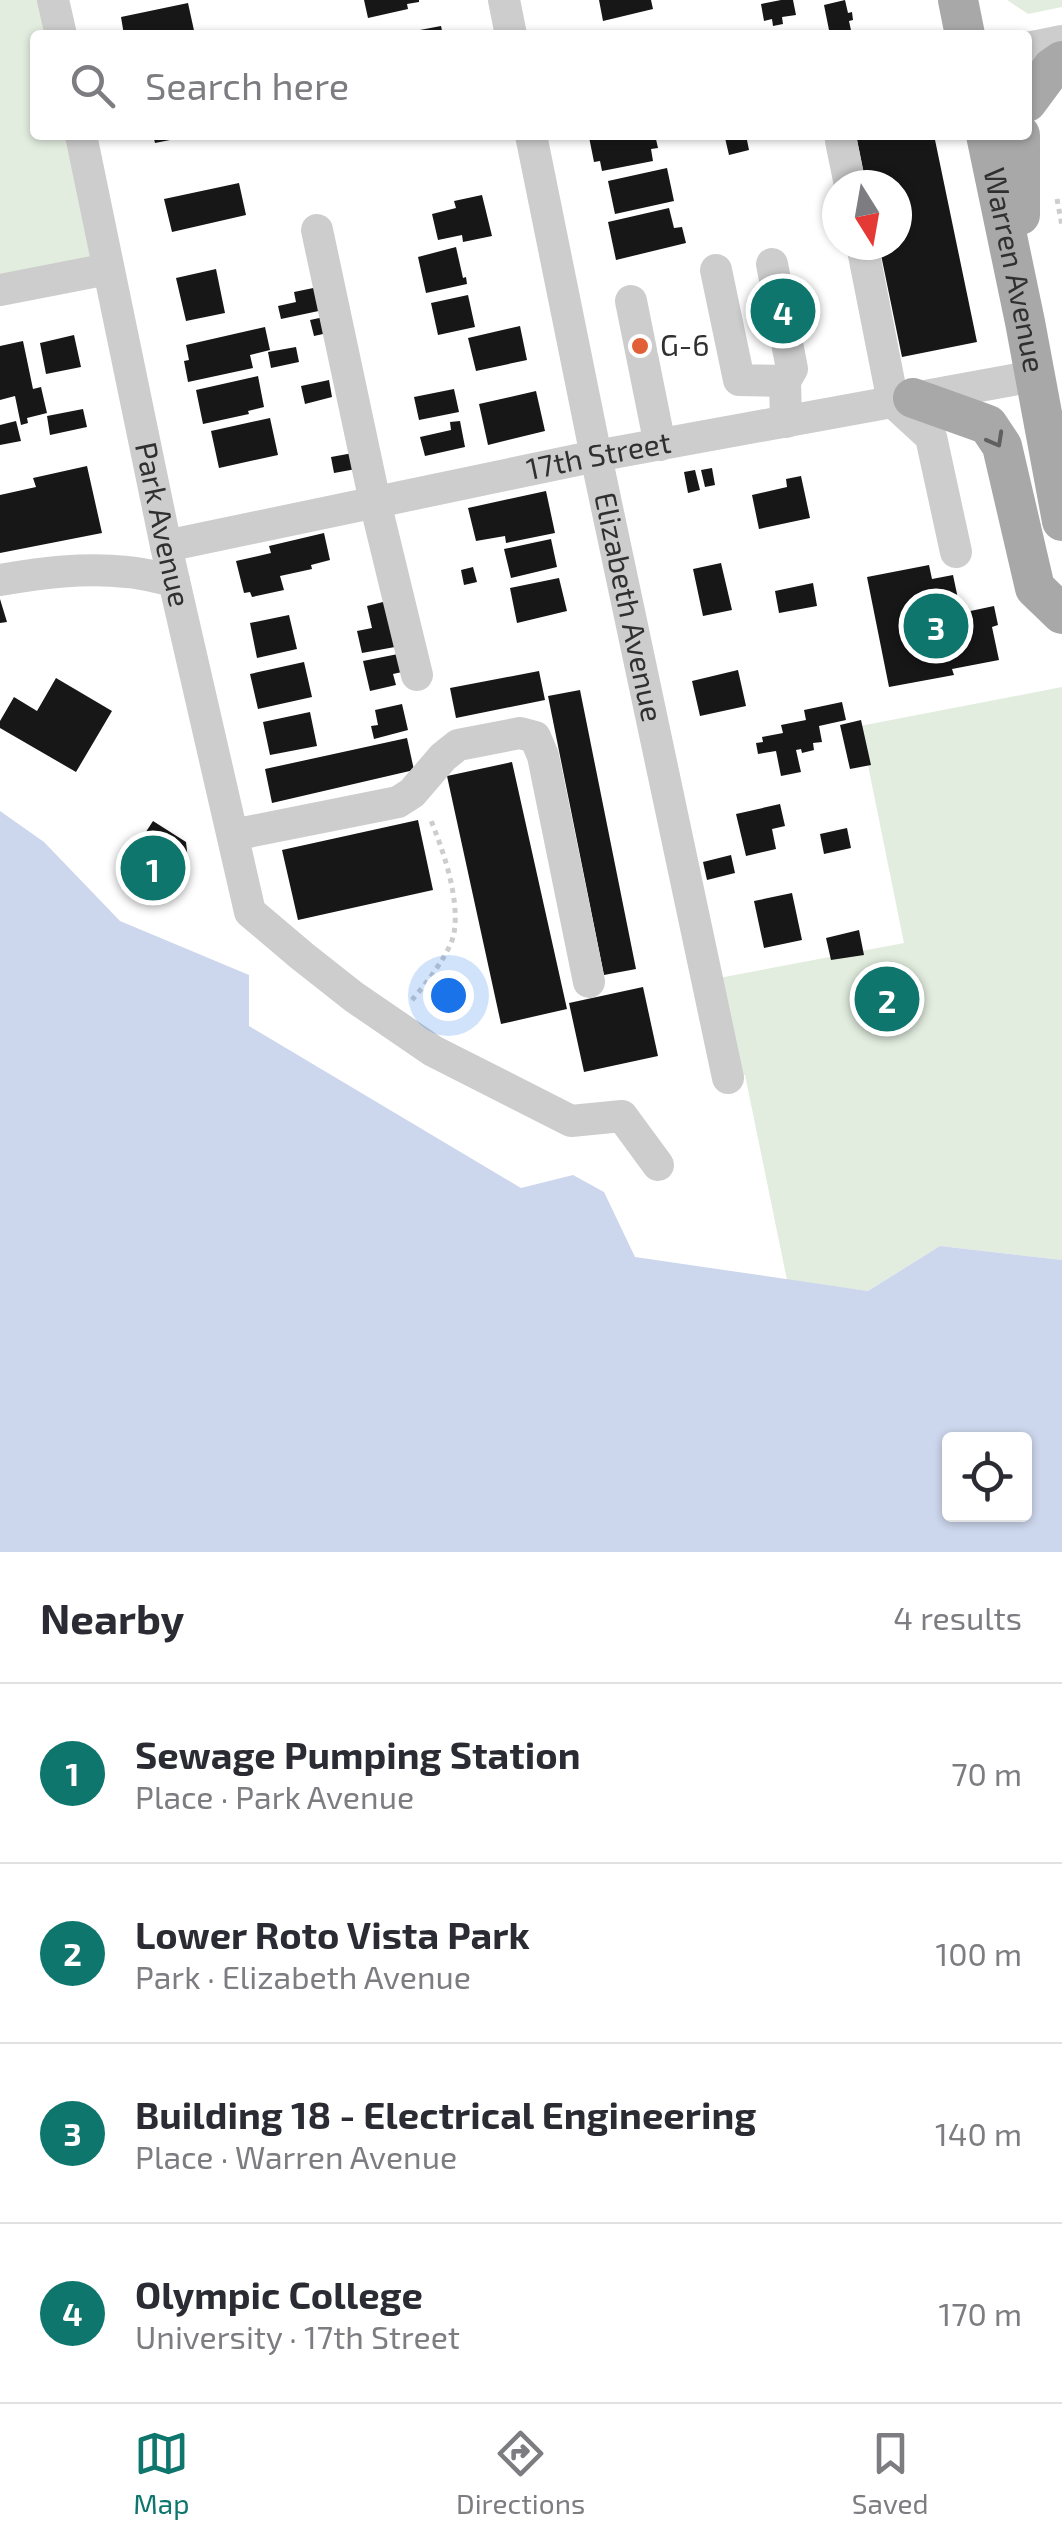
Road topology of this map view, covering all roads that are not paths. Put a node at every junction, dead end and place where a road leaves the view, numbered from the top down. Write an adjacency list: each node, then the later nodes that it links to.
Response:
1 (53, 0): 4 (street)
2 (504, 0): 5 (street)
3 (958, 0): 6 (main road)
4 (59, 30)
5 (510, 30)
6 (964, 30)
7 (1062, 42): 8 (street)
8 (1032, 47)
9 (1062, 61): 10 (main road)
10 (1032, 95)
11 (82, 140): 21 (street, Park Avenue)
12 (532, 140): 30 (street, Elizabeth Avenue)
13 (987, 140): 18 (main road, Warren Avenue)
14 (1020, 140): 18 (main road)
15 (841, 141): 16 (street)
16 (847, 170)
17 (316, 230): 31 (street)
18 (1010, 251): 25 (main road, Warren Avenue)
19 (866, 260): 27 (street)
20 (772, 264): 26 (street)
21 (108, 269): 23 (street); 33 (street, Park Avenue)
22 (716, 270): 26 (street)
23 (0, 290)
24 (631, 301): 29 (street)
25 (1034, 376): 27 (street, 17th Street); 32 (main road, Warren Avenue)
26 (785, 381): 28 (street)
27 (903, 400): 28 (street, 17th Street); 34 (street); 37 (main road, one-way to 37)
28 (786, 422): 29 (street, 17th Street)
29 (660, 444): 30 (street, 17th Street)
30 (596, 456): 31 (street, 17th Street); 41 (street, Elizabeth Avenue)
31 (375, 502): 33 (street, 17th Street); 38 (street)
32 (1061, 515)
33 (166, 546): 36 (street, Park Avenue)
34 (956, 552)
35 (0, 580): 36 (street)
36 (174, 581): 39 (street, Park Avenue)
37 (1062, 614)
38 (417, 675)
39 (233, 835): 40 (street); 42 (street, Park Avenue)
40 (588, 982)
41 (728, 1078)
42 (658, 1166)

